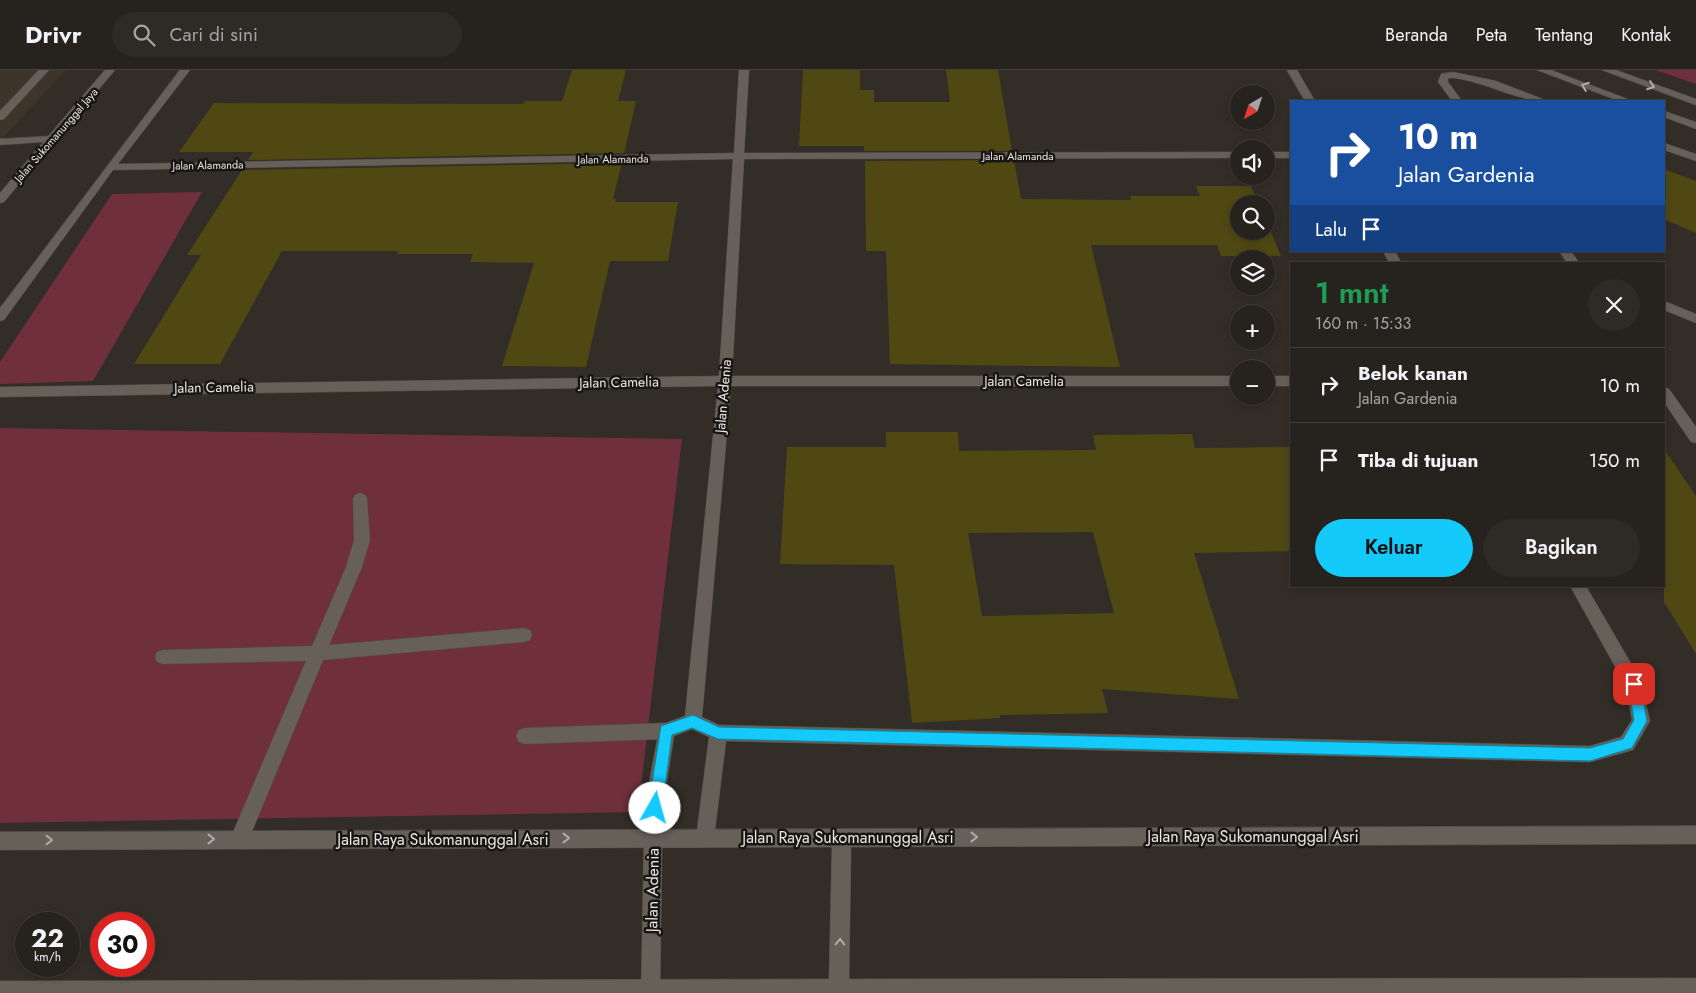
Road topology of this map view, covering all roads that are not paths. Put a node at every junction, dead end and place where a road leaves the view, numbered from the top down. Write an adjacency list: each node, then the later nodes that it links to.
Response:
1 (44, 70): 14 (street)
2 (110, 70): 16 (street, Jalan Sukomanunggal Jaya)
3 (185, 70): 24 (street)
4 (744, 70): 22 (street, Jalan Adenia)
5 (1292, 70): 8 (street)
6 (1542, 70): 11 (street, one-way to 6)
7 (1607, 70): 12 (street, one-way to 12)
8 (1309, 100)
9 (1456, 100): 10 (street)
10 (1540, 100)
11 (1625, 100)
12 (1696, 102)
13 (1665, 114): 15 (street)
14 (0, 116)
15 (1696, 126)
16 (52, 140): 17 (street); 25 (street, Jalan Sukomanunggal Jaya)
17 (0, 142)
18 (1665, 146): 23 (street)
19 (1230, 155): 22 (street, Jalan Alamanda)
20 (1275, 155): 21 (street)
21 (1290, 155)
22 (740, 156): 24 (street, Jalan Alamanda); 29 (street, Jalan Adenia)
23 (1696, 158)
24 (110, 167): 27 (street)
25 (0, 200)
26 (1665, 305): 28 (street)
27 (0, 317)
28 (1696, 319)
29 (725, 381): 30 (street, Jalan Camelia); 33 (street, Jalan Camelia); 41 (street, Jalan Adenia)
30 (1230, 381)
31 (1275, 381): 32 (street)
32 (1290, 381)
33 (0, 392)
34 (1665, 393): 35 (street)
35 (1696, 438)
36 (360, 499): 39 (street)
37 (1579, 587): 43 (street)
38 (524, 635): 39 (street)
39 (318, 652): 40 (street); 49 (street)
40 (163, 657)
41 (693, 721): 42 (street); 43 (street)
42 (666, 730): 44 (street); 47 (street, Jalan Adenia)
43 (718, 733): 48 (street)
44 (525, 736)
45 (1696, 835): 46 (street, Jalan Raya Sukomanunggal Asri, one-way to 45)
46 (842, 837): 48 (street, Jalan Raya Sukomanunggal Asri); 54 (street, one-way to 46)
47 (653, 838): 48 (street, Jalan Raya Sukomanunggal Asri); 49 (street, Jalan Raya Sukomanunggal Asri, one-way to 47); 52 (street, Jalan Adenia)
48 (705, 838)
49 (239, 839): 50 (street, Jalan Raya Sukomanunggal Asri, one-way to 49)
50 (0, 841)
51 (1696, 988): 54 (street)
52 (650, 990): 53 (street); 54 (street)
53 (0, 991)
54 (839, 991)

